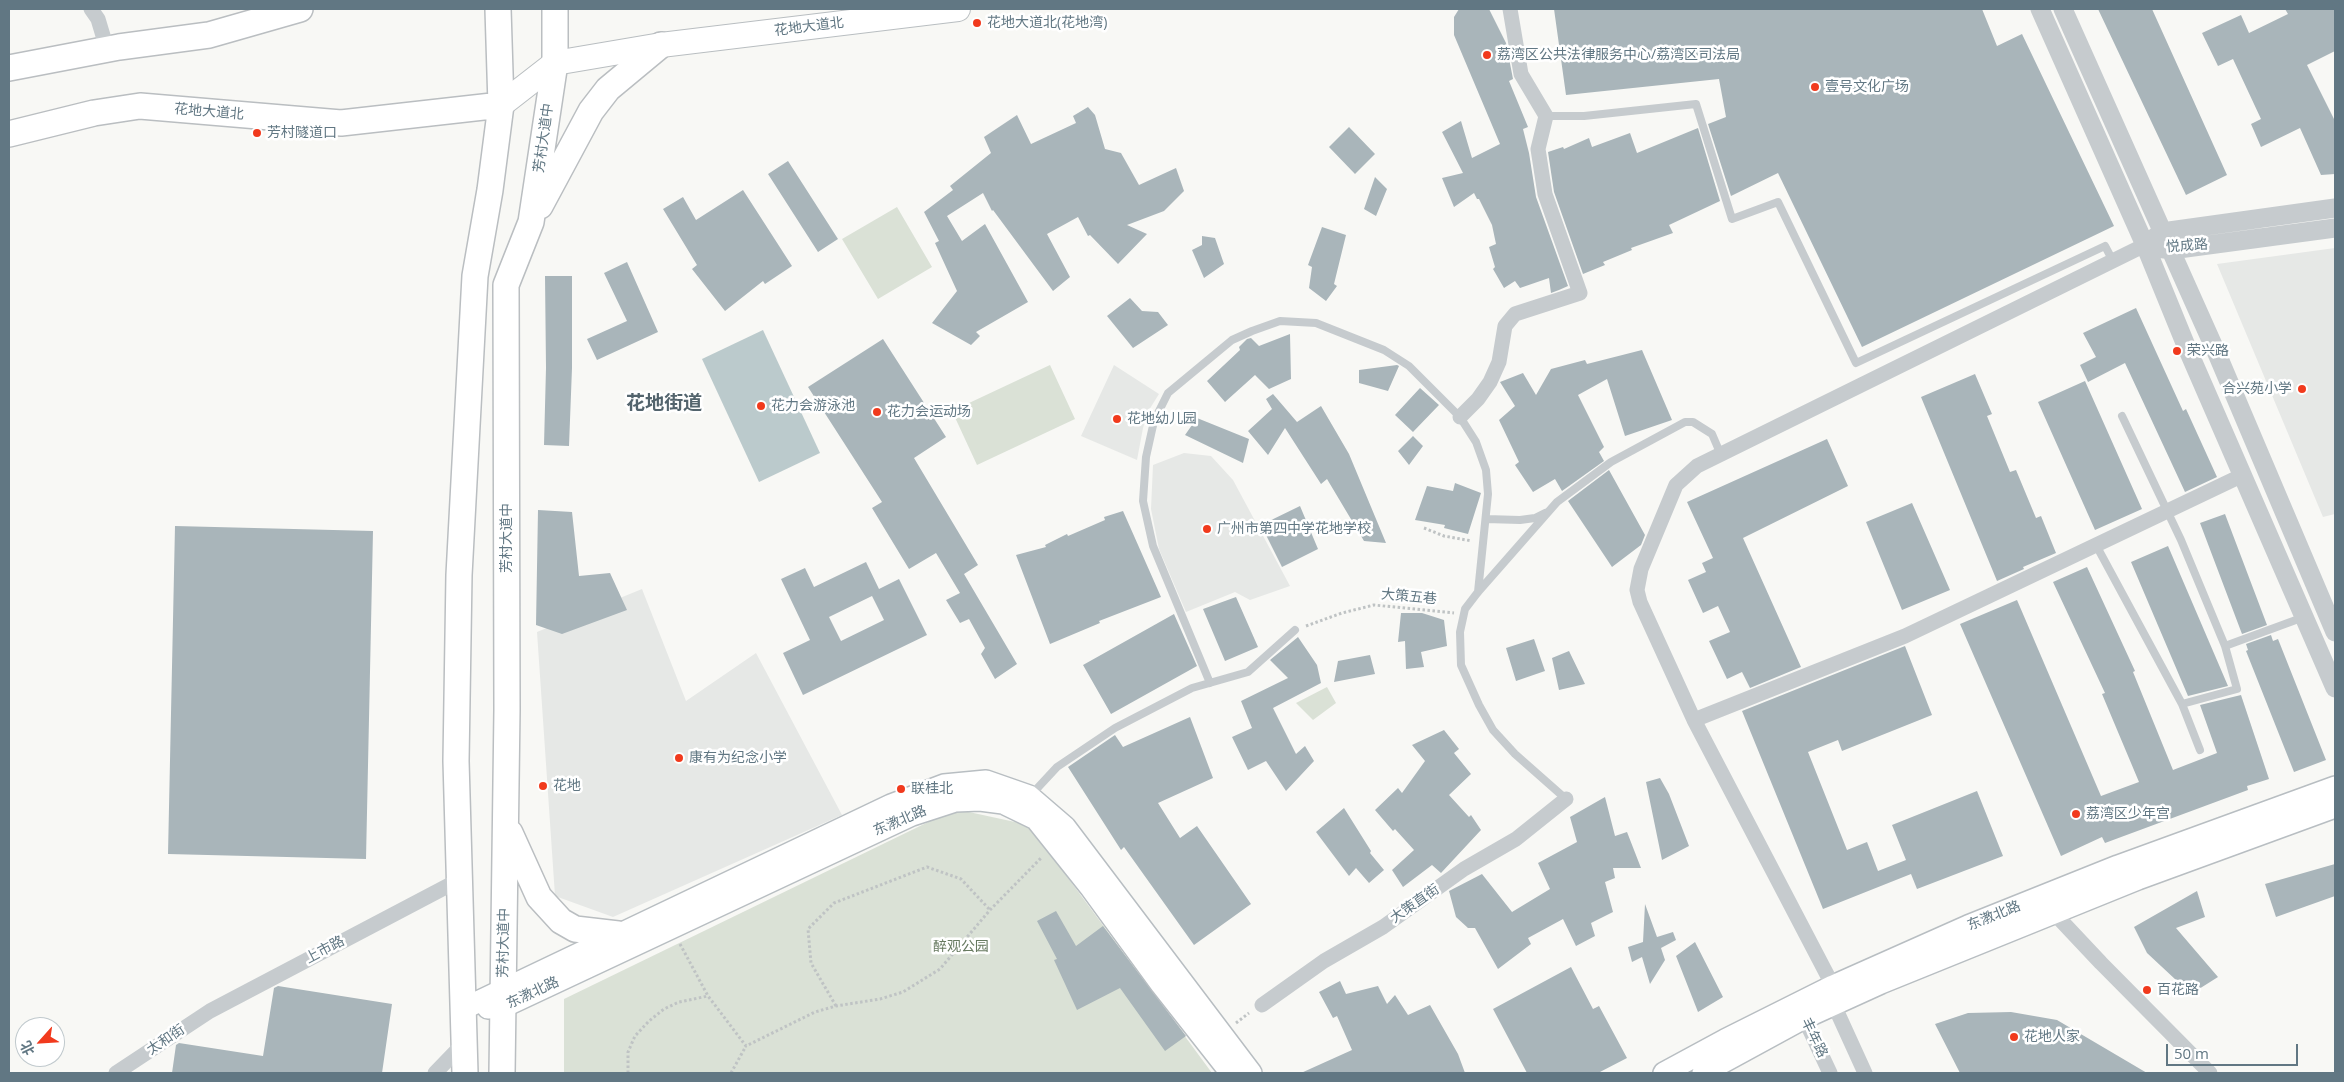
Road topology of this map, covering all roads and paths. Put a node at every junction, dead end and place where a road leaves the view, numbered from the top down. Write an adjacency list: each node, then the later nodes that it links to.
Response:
1 (91, 9): 10 (street)
2 (300, 9): 10 (highway)
3 (498, 9): 13 (highway)
4 (555, 9): 11 (highway, 芳村大道中)
5 (958, 9): 9 (main road, 花地大道北)
6 (1510, 9): 14 (street)
7 (2040, 9): 20 (street)
8 (2063, 9): 19 (street)
9 (661, 45): 11 (main road, 花地大道北); 17 (highway)
10 (107, 49): 12 (highway)
11 (555, 63): 13 (main road); 17 (highway, 芳村大道中)
12 (9, 68)
13 (501, 105): 15 (highway, 花地大道北); 50 (highway)
14 (1546, 116): 22 (lane); 24 (street)
15 (9, 134)
16 (2335, 208): 19 (street, 悦成路)
17 (531, 222): 48 (highway, 芳村大道中)
18 (2335, 228): 21 (street, 悦成路)
19 (2162, 232): 20 (street, 悦成路); 21 (street)
20 (2145, 245): 21 (street, 悦成路); 22 (street); 26 (street)
21 (2171, 250): 37 (street)
22 (2112, 261): 25 (street)
23 (2122, 416): 28 (lane)
24 (1460, 418): 29 (lane); 39 (lane)
25 (1721, 455): 27 (lane); 42 (street)
26 (2243, 475): 28 (street); 35 (street)
27 (1549, 510): 29 (lane); 33 (lane)
28 (2166, 512): 32 (street); 38 (lane)
29 (1486, 519): 31 (lane)
30 (1424, 528): 31 (path)
31 (1483, 542): 33 (lane)
32 (2096, 545): 41 (lane); 42 (street)
33 (1478, 592): 34 (lane)
34 (1464, 614): 36 (path, 大策五巷); 46 (lane)
35 (2306, 616): 38 (lane); 40 (street)
36 (1295, 630): 39 (lane)
37 (2335, 632)
38 (2225, 646): 41 (lane)
39 (1210, 683): 45 (lane)
40 (2335, 688)
41 (2182, 704): 43 (lane)
42 (1694, 720): 55 (street)
43 (2200, 750)
44 (2335, 787): 51 (main road, 东漖北路)
45 (1029, 796): 54 (main road, 东漖北路); 63 (main road, 东漖北路)
46 (1566, 799): 58 (street, 大策直街)
47 (2335, 808): 51 (main road, 东漖北路)
48 (506, 824): 54 (highway); 57 (highway, 芳村大道中)
49 (1055, 842): 52 (path); 53 (main road, 东漖北路); 72 (main road, 东漖北路)
50 (458, 880): 60 (highway); 62 (street, 上市路)
51 (2049, 904): 55 (main road, 东漖北路); 78 (street)
52 (990, 910): 59 (path); 59 (path)
53 (671, 928): 56 (path); 57 (main road, 东漖北路)
54 (618, 934): 57 (main road, 东漖北路)
55 (1833, 995): 61 (main road, 东漖北路); 77 (street)
56 (708, 996): 65 (path); 70 (path)
57 (503, 999): 60 (main road, 东漖北路); 69 (highway, 芳村大道中)
58 (1262, 1005): 63 (path)
59 (836, 1006): 65 (path)
60 (463, 1009): 64 (highway)
61 (1800, 1011): 74 (main road, 东漖北路); 75 (main road, 东漖北路); 76 (street, 丰年路)
62 (192, 1023): 66 (street, 太和街)
63 (1221, 1033): 73 (main road, 东漖北路)
64 (464, 1043): 67 (street); 68 (highway)
65 (746, 1046): 71 (path)
66 (116, 1073)
67 (435, 1073)
68 (464, 1073)
69 (502, 1073)
70 (628, 1073)
71 (731, 1073)
72 (1231, 1073)
73 (1251, 1073)
74 (1664, 1073)
75 (1703, 1073)
76 (1830, 1073)
77 (1865, 1073)
78 (2210, 1073)

